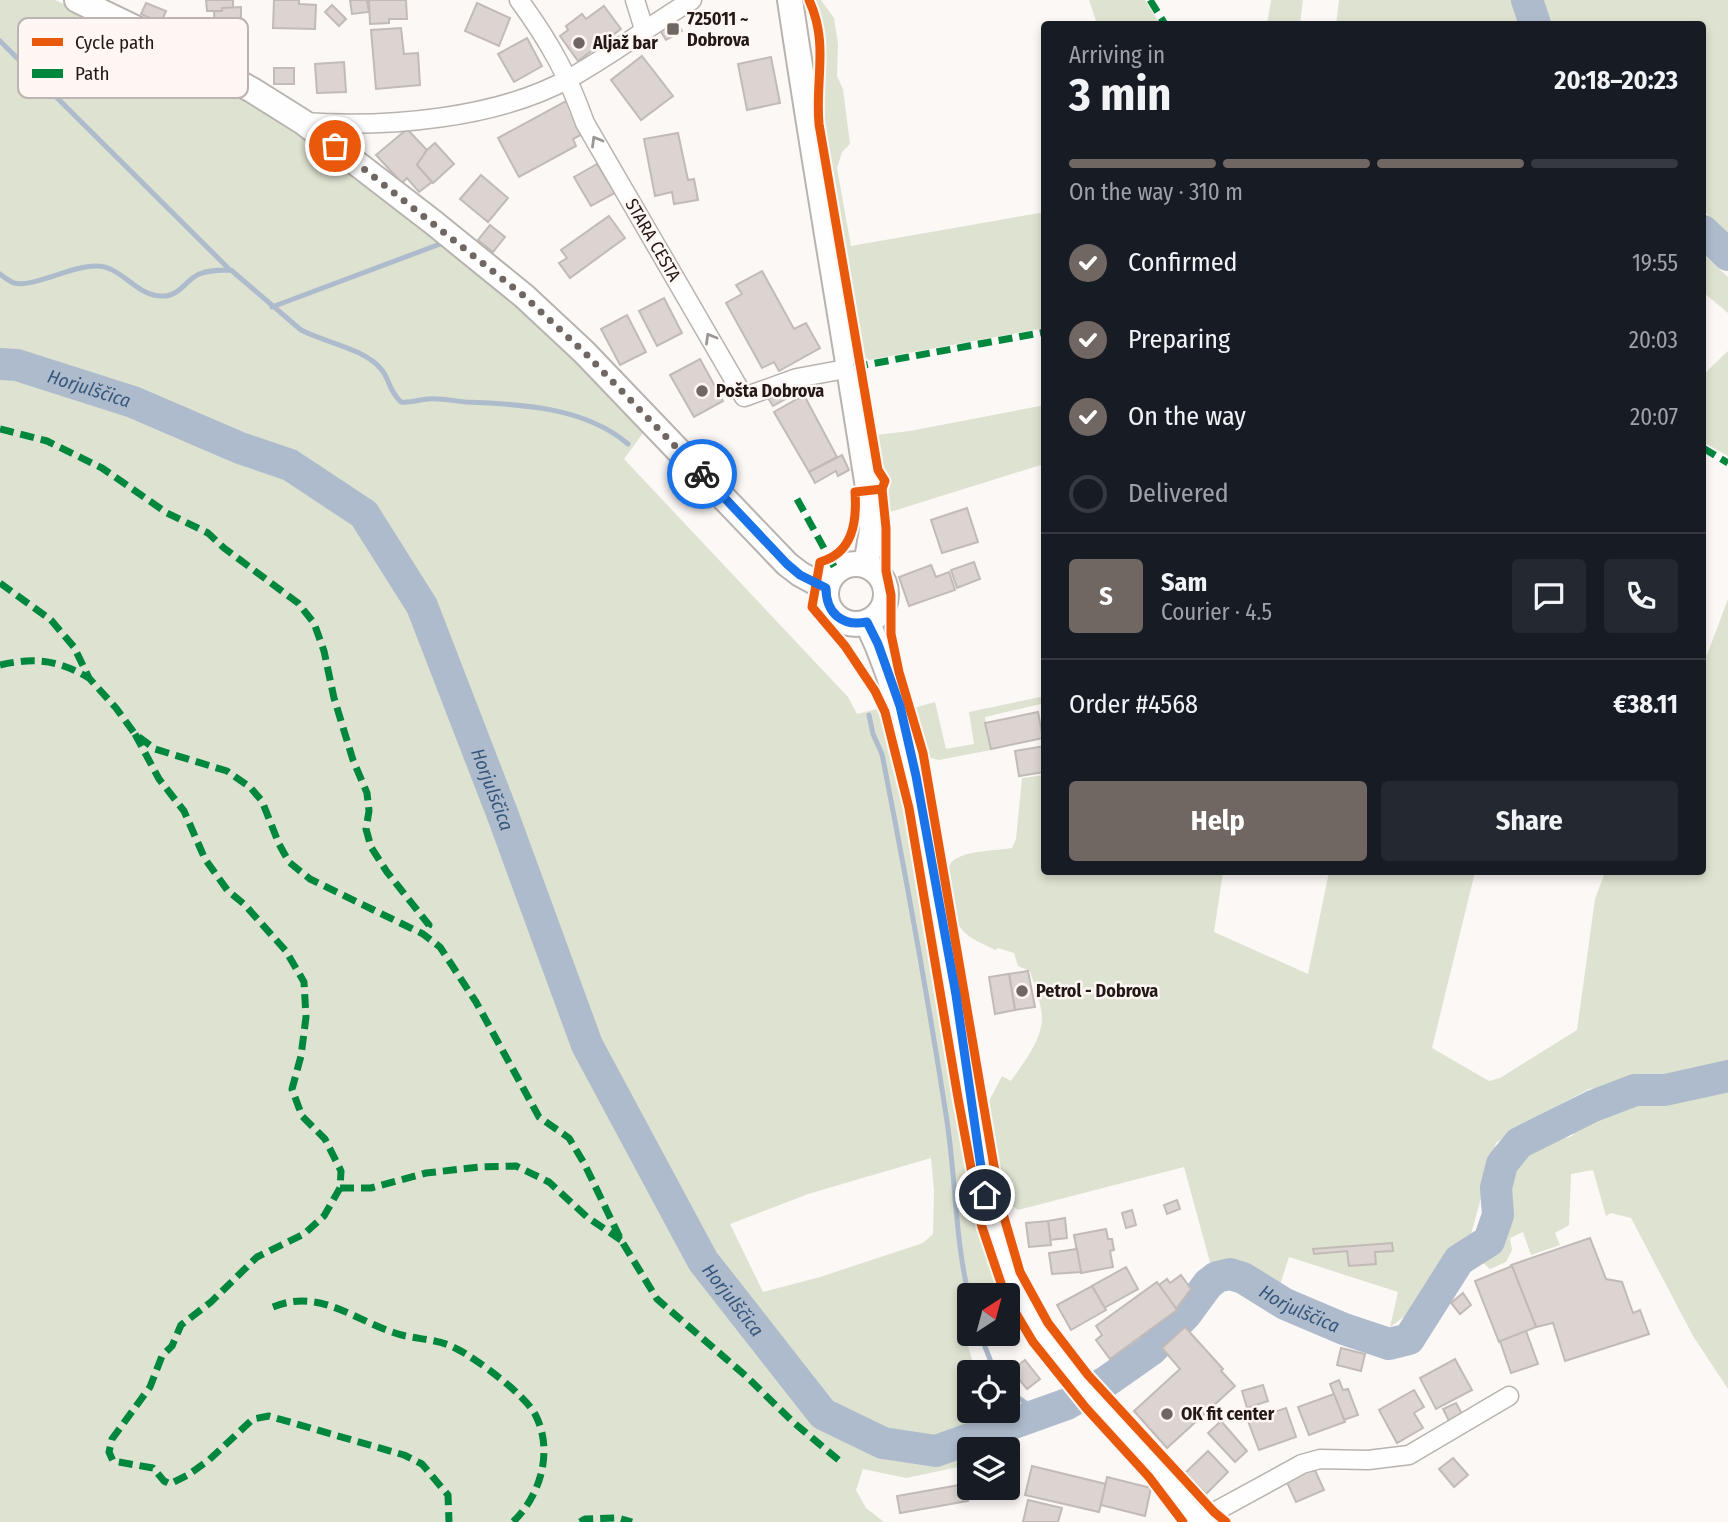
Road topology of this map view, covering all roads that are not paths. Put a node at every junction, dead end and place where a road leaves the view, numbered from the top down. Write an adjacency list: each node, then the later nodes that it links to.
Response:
1 (77, 0): 6 (street)
2 (519, 0): 8 (street, STARA CESTA)
3 (635, 0): 7 (street)
4 (692, 0): 7 (street)
5 (790, 0): 11 (street)
6 (113, 18)
7 (644, 29): 8 (street)
8 (569, 79): 10 (street); 11 (street, STARA CESTA, one-way to 8)
9 (248, 89): 10 (street)
10 (303, 122): 13 (street)
11 (850, 368): 12 (street)
12 (866, 565): 13 (street); 14 (street)
13 (826, 588): 14 (street)
14 (867, 622): 16 (street)
15 (1509, 1396): 16 (street)
16 (1196, 1522)

